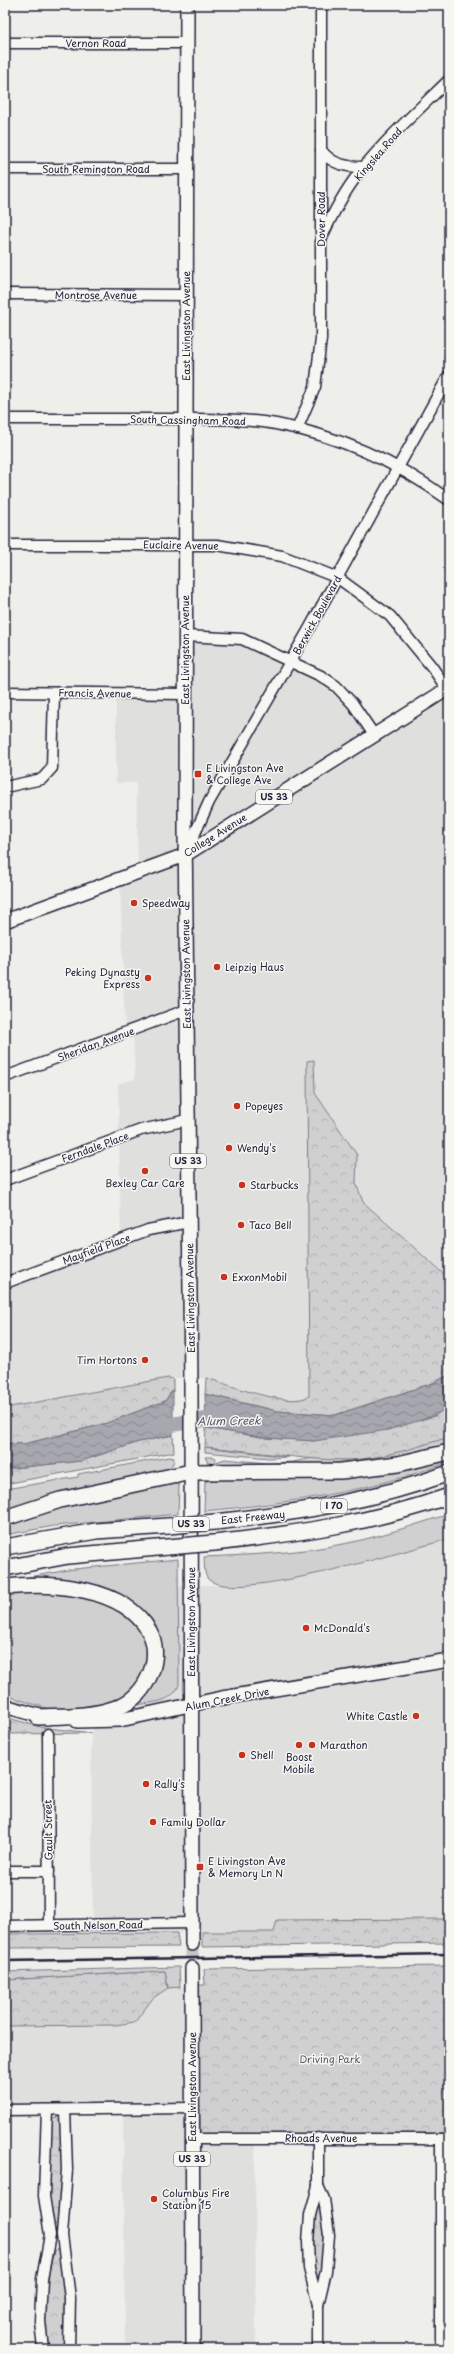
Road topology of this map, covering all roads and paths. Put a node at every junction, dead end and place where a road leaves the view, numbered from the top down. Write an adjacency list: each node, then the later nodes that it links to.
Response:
1 (187, 5): 4 (main road, East Livingston Avenue)
2 (320, 5): 6 (street, Dover Road)
3 (5, 43): 4 (street, Vernon Road)
4 (187, 44): 9 (main road, East Livingston Avenue)
5 (449, 80): 7 (street, Kingslea Road)
6 (321, 150): 7 (street); 10 (street, Dover Road)
7 (364, 167): 10 (street, Kingslea Road)
8 (5, 169): 9 (street, South Remington Road)
9 (186, 169): 12 (main road, East Livingston Avenue)
10 (321, 239): 16 (street, Dover Road)
11 (5, 294): 12 (street, Montrose Avenue)
12 (186, 295): 15 (main road, East Livingston Avenue)
13 (449, 376): 17 (street, Berwick Boulevard)
14 (5, 419): 15 (street, South Cassingham Road)
15 (186, 419): 16 (street, South Cassingham Road); 20 (main road, East Livingston Avenue)
16 (297, 429): 17 (street, South Cassingham Road)
17 (399, 468): 18 (street, South Cassingham Road); 21 (street, Berwick Boulevard)
18 (449, 500)
19 (5, 545): 20 (street, Euclaire Avenue)
20 (185, 545): 21 (street, Euclaire Avenue); 22 (main road, East Livingston Avenue)
21 (338, 578): 23 (street, Berwick Boulevard); 24 (street, Euclaire Avenue)
22 (185, 636): 23 (street); 27 (main road, East Livingston Avenue)
23 (291, 661): 28 (street); 30 (street, Berwick Boulevard)
24 (448, 688): 28 (main road, College Avenue / US 33)
25 (5, 692): 26 (street, Francis Avenue)
26 (54, 693): 27 (street, Francis Avenue); 29 (street)
27 (185, 694): 30 (main road, East Livingston Avenue)
28 (374, 734): 30 (main road, College Avenue / US 33)
29 (5, 787)
30 (185, 855): 31 (main road, College Avenue); 32 (main road, East Livingston Avenue / US 33)
31 (5, 921)
32 (186, 1010): 33 (street, Sheridan Avenue); 34 (main road, East Livingston Avenue / US 33)
33 (5, 1077)
34 (188, 1120): 35 (street, Ferndale Place); 36 (main road, East Livingston Avenue / US 33)
35 (5, 1180)
36 (189, 1222): 37 (street, Mayfield Place); 39 (main road, East Livingston Avenue / US 33)
37 (5, 1283)
38 (449, 1452): 39 (highway)
39 (191, 1472): 42 (highway); 47 (main road, East Livingston Avenue / US 33)
40 (449, 1473): 43 (highway, East Freeway / I 70, bridge)
41 (449, 1496): 44 (highway, East Freeway / I 70, bridge)
42 (5, 1518)
43 (5, 1547)
44 (5, 1568)
45 (5, 1587): 49 (highway)
46 (449, 1660): 47 (main road, Alum Creek Drive)
47 (191, 1705): 49 (main road, Alum Creek Drive); 53 (main road, East Livingston Avenue / US 33)
48 (5, 1706): 49 (main road, Alum Creek Drive)
49 (38, 1716)
50 (48, 1734): 52 (street, Gault Street)
51 (5, 1871): 52 (street)
52 (49, 1871): 54 (street, Gault Street)
53 (191, 1923): 54 (street, South Nelson Road); 56 (main road, East Livingston Avenue / US 33)
54 (49, 1925): 55 (street, South Nelson Road)
55 (5, 1926)
56 (192, 1944)
57 (192, 1968): 58 (main road, East Livingston Avenue / US 33)
58 (192, 2108): 61 (street); 63 (main road, East Livingston Avenue / US 33)
59 (5, 2110): 60 (street)
60 (47, 2110): 61 (street); 67 (street)
61 (65, 2110): 68 (street)
62 (318, 2138): 63 (street, Rhoads Avenue); 64 (street, Rhoads Avenue); 65 (street)
63 (192, 2139): 69 (main road, East Livingston Avenue / US 33)
64 (445, 2139): 71 (street)
65 (318, 2186): 66 (street); 66 (street)
66 (318, 2306): 70 (street)
67 (43, 2349)
68 (69, 2349)
69 (193, 2349)
70 (318, 2349)
71 (441, 2349)

